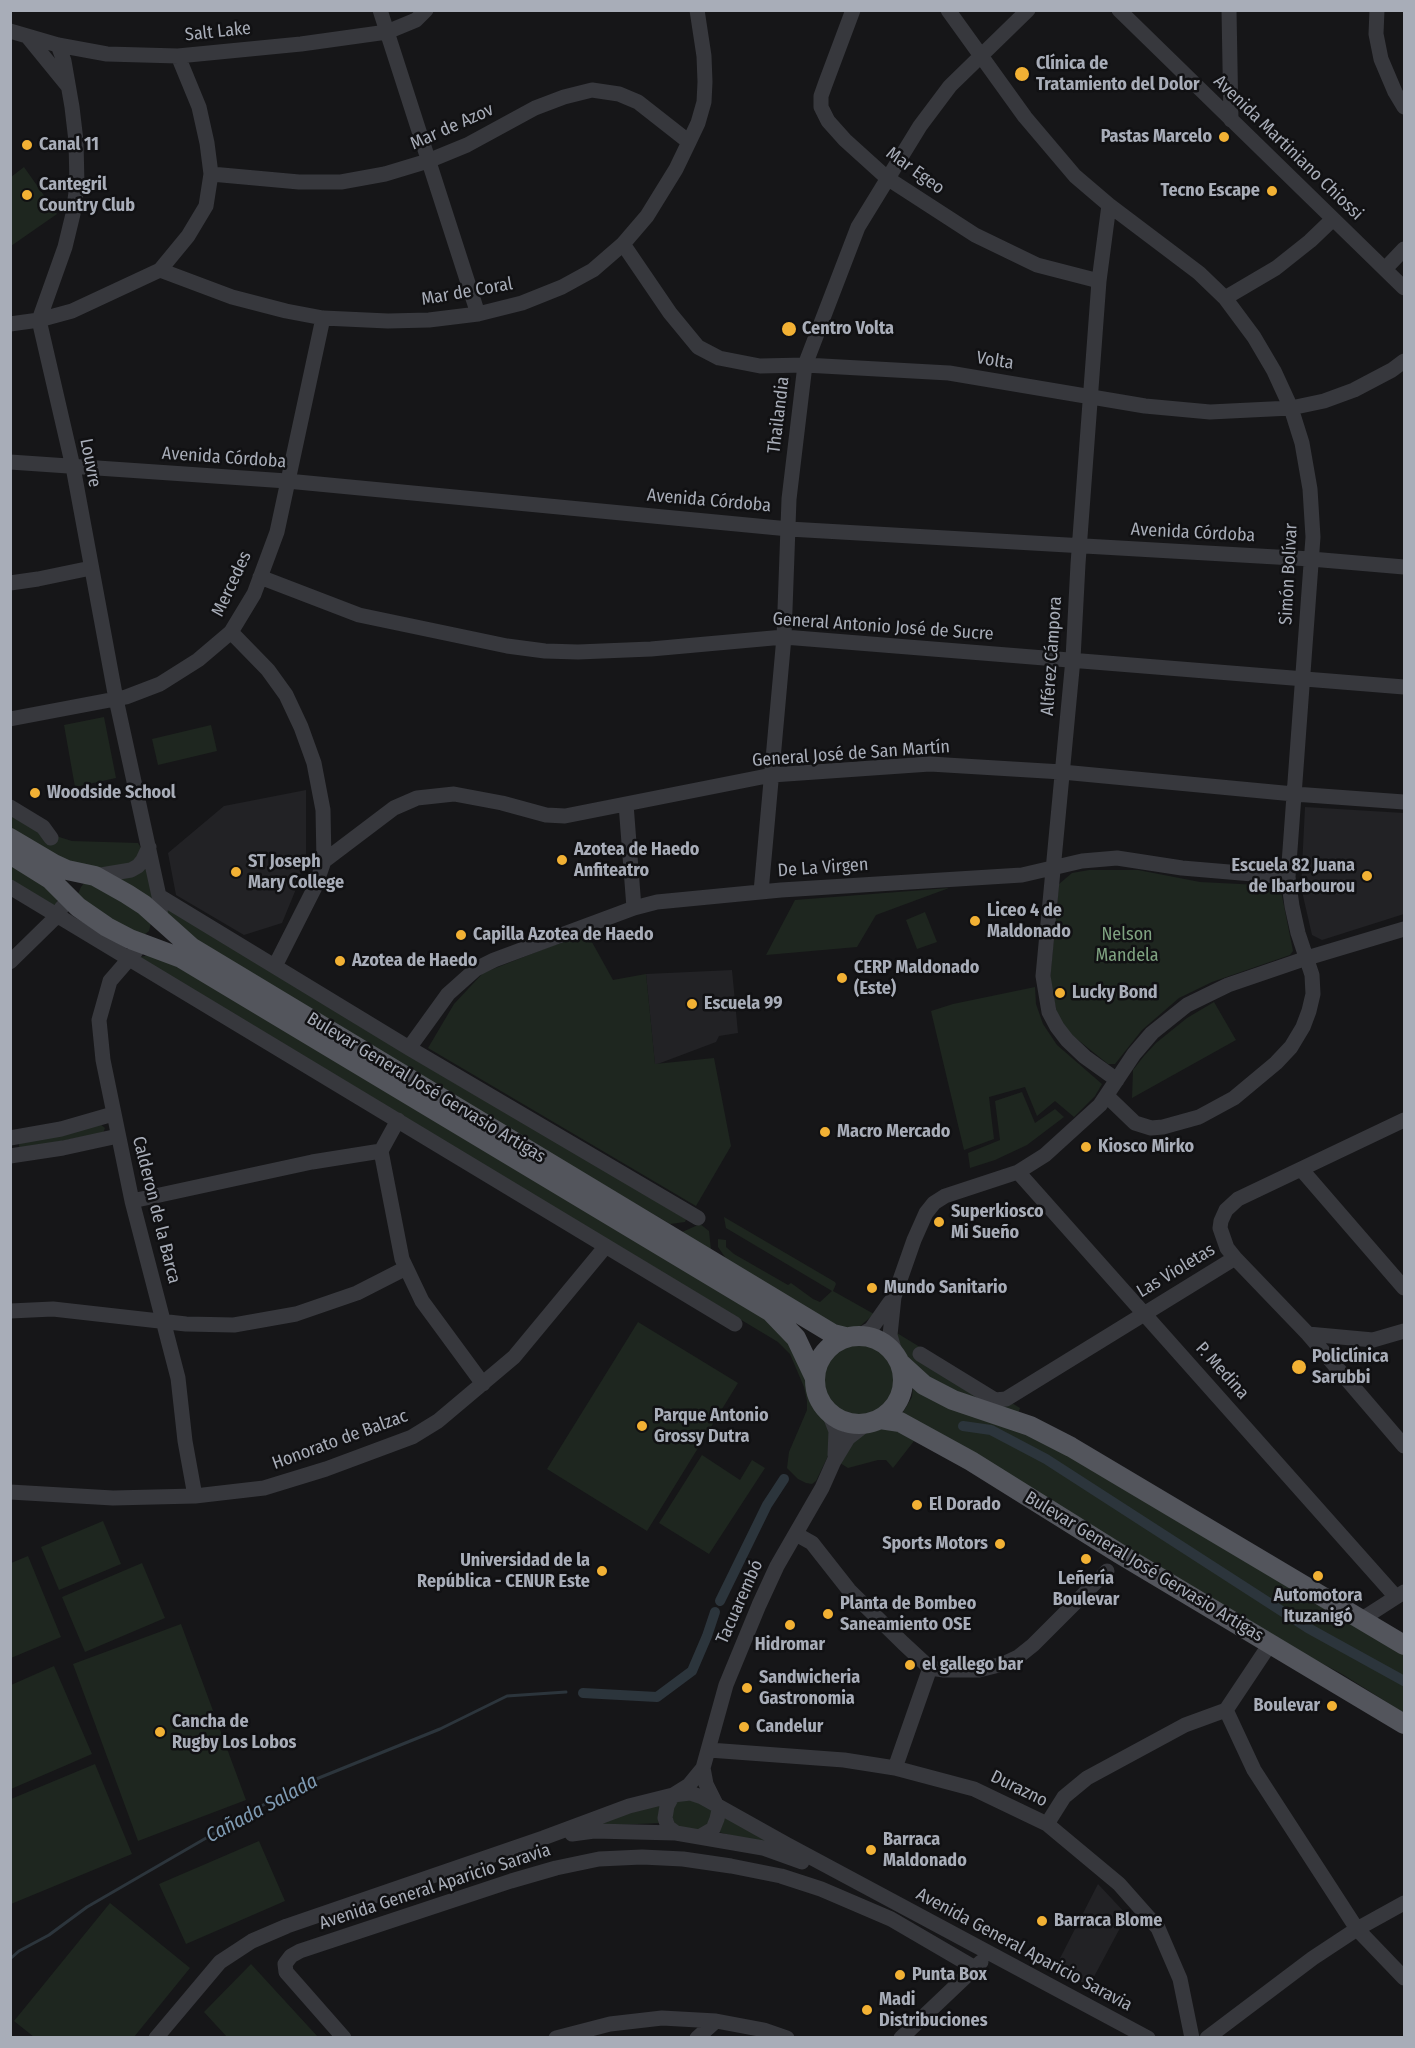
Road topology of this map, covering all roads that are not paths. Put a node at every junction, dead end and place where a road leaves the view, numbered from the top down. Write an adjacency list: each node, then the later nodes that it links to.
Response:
1 (380, 10): 11 (street)
2 (426, 10): 11 (street, Salt Lake)
3 (853, 10): 22 (street, Mar Egeo)
4 (948, 10): 14 (street, Simón Bolívar)
5 (1028, 10): 14 (street, Thailandia)
6 (1119, 10): 18 (street, Avenida Martiniano Chiossi)
7 (1229, 10): 18 (street)
8 (1377, 10): 17 (street)
9 (703, 12): 19 (street, Mar de Coral)
10 (10, 31): 12 (street, Salt Lake)
11 (387, 32): 15 (street, Salt Lake); 20 (street)
12 (27, 35): 13 (street, Salt Lake); 16 (street)
13 (58, 45): 15 (street, Salt Lake); 16 (street)
14 (981, 55): 22 (street, Thailandia); 23 (street, Simón Bolívar)
15 (178, 56): 21 (street)
16 (58, 63): 34 (street)
17 (1404, 106)
18 (1231, 120): 24 (street, Avenida Martiniano Chiossi)
19 (689, 142): 20 (street, Mar de Azov); 25 (street, Mar de Coral)
20 (428, 161): 21 (street, Mar de Azov); 32 (street)
21 (211, 174): 28 (street)
22 (887, 178): 29 (street, Mar Egeo); 37 (street, Thailandia)
23 (1109, 205): 29 (street, Alférez Cámpora); 31 (street, Simón Bolívar)
24 (1333, 219): 27 (street, Avenida Martiniano Chiossi); 31 (street)
25 (623, 244): 32 (street, Mar de Coral); 37 (street, Volta)
26 (1404, 249): 27 (street)
27 (1385, 269): 30 (street, Avenida Martiniano Chiossi)
28 (160, 270): 33 (street, Mar de Coral); 34 (street)
29 (1099, 281): 38 (street, Alférez Cámpora)
30 (1404, 288)
31 (1225, 298): 39 (street, Simón Bolívar)
32 (478, 314): 33 (street, Mar de Coral)
33 (322, 318): 42 (street, Mercedes)
34 (39, 320): 35 (street); 41 (street, Louvre)
35 (10, 324)
36 (1404, 360): 39 (street, Volta)
37 (805, 365): 38 (street, Volta); 43 (street, Thailandia)
38 (1092, 397): 39 (street, Volta); 44 (street, Alférez Cámpora)
39 (1291, 408): 45 (street, Simón Bolívar)
40 (10, 462): 41 (street, Avenida Córdoba)
41 (73, 467): 42 (street, Avenida Córdoba); 47 (street, Louvre)
42 (287, 481): 43 (street, Avenida Córdoba); 48 (street, Mercedes)
43 (789, 529): 44 (street, Avenida Córdoba); 51 (street, Thailandia)
44 (1079, 546): 45 (street, Avenida Córdoba); 52 (street, Alférez Cámpora)
45 (1311, 559): 46 (street, Avenida Córdoba); 53 (street, Simón Bolívar)
46 (1404, 567)
47 (91, 568): 49 (street); 55 (street, Louvre)
48 (260, 577): 50 (street, Mercedes); 51 (street, General Antonio José de Sucre)
49 (10, 583)
50 (231, 632): 55 (street, Mercedes); 67 (street)
51 (784, 637): 52 (street, General Antonio José de Sucre); 58 (street, Thailandia)
52 (1073, 659): 53 (street, General Antonio José de Sucre); 57 (street, Alférez Cámpora)
53 (1303, 678): 54 (street, General Antonio José de Sucre); 59 (street, Simón Bolívar)
54 (1404, 687)
55 (116, 699): 56 (street, Mercedes); 65 (street, Louvre)
56 (10, 719)
57 (1062, 772): 58 (street, General José de San Martín); 59 (street, General José de San Martín); 68 (street, Alférez Cámpora)
58 (772, 775): 61 (street, General José de San Martín); 72 (street, Thailandia)
59 (1294, 794): 60 (street, General José de San Martín); 70 (street, Simón Bolívar)
60 (1404, 802)
61 (626, 804): 67 (street, General José de San Martín); 75 (street)
62 (10, 807): 64 (street)
63 (10, 838): 69 (main road, Bulevar General José Gervasio Artigas)
64 (51, 838)
65 (149, 847): 69 (street); 74 (street, Louvre)
66 (10, 854): 73 (main road, Bulevar General José Gervasio Artigas)
67 (324, 861): 82 (street)
68 (1053, 868): 70 (street, De La Virgen); 72 (street, De La Virgen); 84 (street, Alférez Cámpora)
69 (95, 876): 73 (main road); 77 (main road, Bulevar General José Gervasio Artigas)
70 (1288, 877): 80 (street, Simón Bolívar)
71 (10, 887): 76 (street, Bulevar General José Gervasio Artigas)
72 (762, 892): 75 (street, De La Virgen)
73 (68, 896): 76 (street); 79 (main road, Bulevar General José Gervasio Artigas)
74 (159, 896): 77 (street, Louvre); 82 (street, Bulevar General José Gervasio Artigas)
75 (634, 908): 83 (street, De La Virgen)
76 (58, 915): 79 (street, Bulevar General José Gervasio Artigas); 81 (street)
77 (161, 920): 79 (main road); 108 (main road, Bulevar General José Gervasio Artigas)
78 (1404, 929): 80 (street)
79 (136, 951): 86 (street, Calderon de la Barca); 87 (street, Bulevar General José Gervasio Artigas); 111 (main road, Bulevar General José Gervasio Artigas)
80 (1307, 958): 84 (street); 85 (street, Simón Bolívar)
81 (10, 962)
82 (275, 966): 83 (street, Bulevar General José Gervasio Artigas)
83 (409, 1048): 96 (street, Bulevar General José Gervasio Artigas)
84 (1117, 1080): 85 (street)
85 (1108, 1096): 94 (street)
86 (114, 1114): 89 (street); 90 (street, Calderon de la Barca)
87 (398, 1120): 91 (street); 97 (street, Bulevar General José Gervasio Artigas)
88 (1403, 1123): 93 (street, Las Violetas)
89 (11, 1133): 92 (street)
90 (118, 1136): 92 (street); 95 (street, Calderon de la Barca)
91 (381, 1151): 95 (street); 99 (street)
92 (13, 1156)
93 (1301, 1169): 98 (street, Las Violetas); 100 (street)
94 (1018, 1172): 101 (street); 103 (street, P. Medina)
95 (132, 1201): 104 (street, Calderon de la Barca)
96 (698, 1218)
97 (606, 1246): 105 (street, Bulevar General José Gervasio Artigas); 112 (street, Honorato de Balzac)
98 (1235, 1258): 103 (street, Las Violetas); 107 (street)
99 (406, 1268): 104 (street); 112 (street)
100 (1404, 1288)
101 (894, 1297): 108 (street); 110 (street)
102 (10, 1311): 104 (street)
103 (1144, 1313): 109 (street, Las Violetas); 121 (street, P. Medina)
104 (163, 1321): 118 (street, Calderon de la Barca)
105 (735, 1324)
106 (1404, 1331): 107 (street)
107 (1308, 1334): 115 (street)
108 (852, 1336): 110 (main road); 111 (main road)
109 (920, 1354)
110 (898, 1358): 114 (main road); 122 (main road)
111 (814, 1376): 113 (main road)
112 (483, 1384): 118 (street, Honorato de Balzac)
113 (829, 1413): 114 (main road); 116 (street, Tacuarembó)
114 (873, 1422): 116 (street, Tacuarembó); 123 (main road, Bulevar General José Gervasio Artigas)
115 (1404, 1446)
116 (834, 1461): 119 (street, Tacuarembó)
117 (10, 1492): 118 (street, Honorato de Balzac)
118 (195, 1496)
119 (796, 1533): 125 (street); 128 (street, Tacuarembó)
120 (1107, 1571): 125 (street)
121 (1400, 1594): 122 (street)
122 (1362, 1619): 124 (main road)
123 (1270, 1644): 126 (street); 127 (main road, Bulevar General José Gervasio Artigas)
124 (1404, 1644)
125 (930, 1668): 130 (street)
126 (1226, 1710): 133 (street); 140 (street)
127 (1404, 1724)
128 (709, 1750): 129 (street, Tacuarembó); 130 (street, Durazno)
129 (703, 1768): 131 (street, Tacuarembó); 132 (street)
130 (895, 1768): 133 (street, Durazno)
131 (674, 1795): 132 (street, Avenida General Aparicio Saravia); 134 (street); 136 (street, Avenida General Aparicio Saravia)
132 (718, 1806): 135 (street); 137 (street, Avenida General Aparicio Saravia)
133 (1047, 1824): 153 (street, Durazno)
134 (676, 1833): 135 (street, Avenida General Aparicio Saravia); 136 (street, Avenida General Aparicio Saravia)
135 (701, 1836): 137 (street, Avenida General Aparicio Saravia)
136 (543, 1838): 139 (street, Avenida General Aparicio Saravia)
137 (882, 1896): 142 (street, Avenida General Aparicio Saravia)
138 (1404, 1903): 140 (street)
139 (349, 1905): 141 (street); 146 (street, Avenida General Aparicio Saravia)
140 (1357, 1929): 144 (street); 154 (street)
141 (357, 1932): 143 (street, Avenida General Aparicio Saravia); 147 (street, Avenida General Aparicio Saravia)
142 (990, 1954): 143 (street); 152 (street, Avenida General Aparicio Saravia)
143 (975, 1968): 151 (street)
144 (1404, 1978)
145 (716, 2021): 148 (street); 149 (street); 150 (street)
146 (156, 2037)
147 (344, 2037)
148 (556, 2037)
149 (697, 2037)
150 (787, 2037)
151 (901, 2037)
152 (1148, 2037)
153 (1192, 2037)
154 (1207, 2037)

